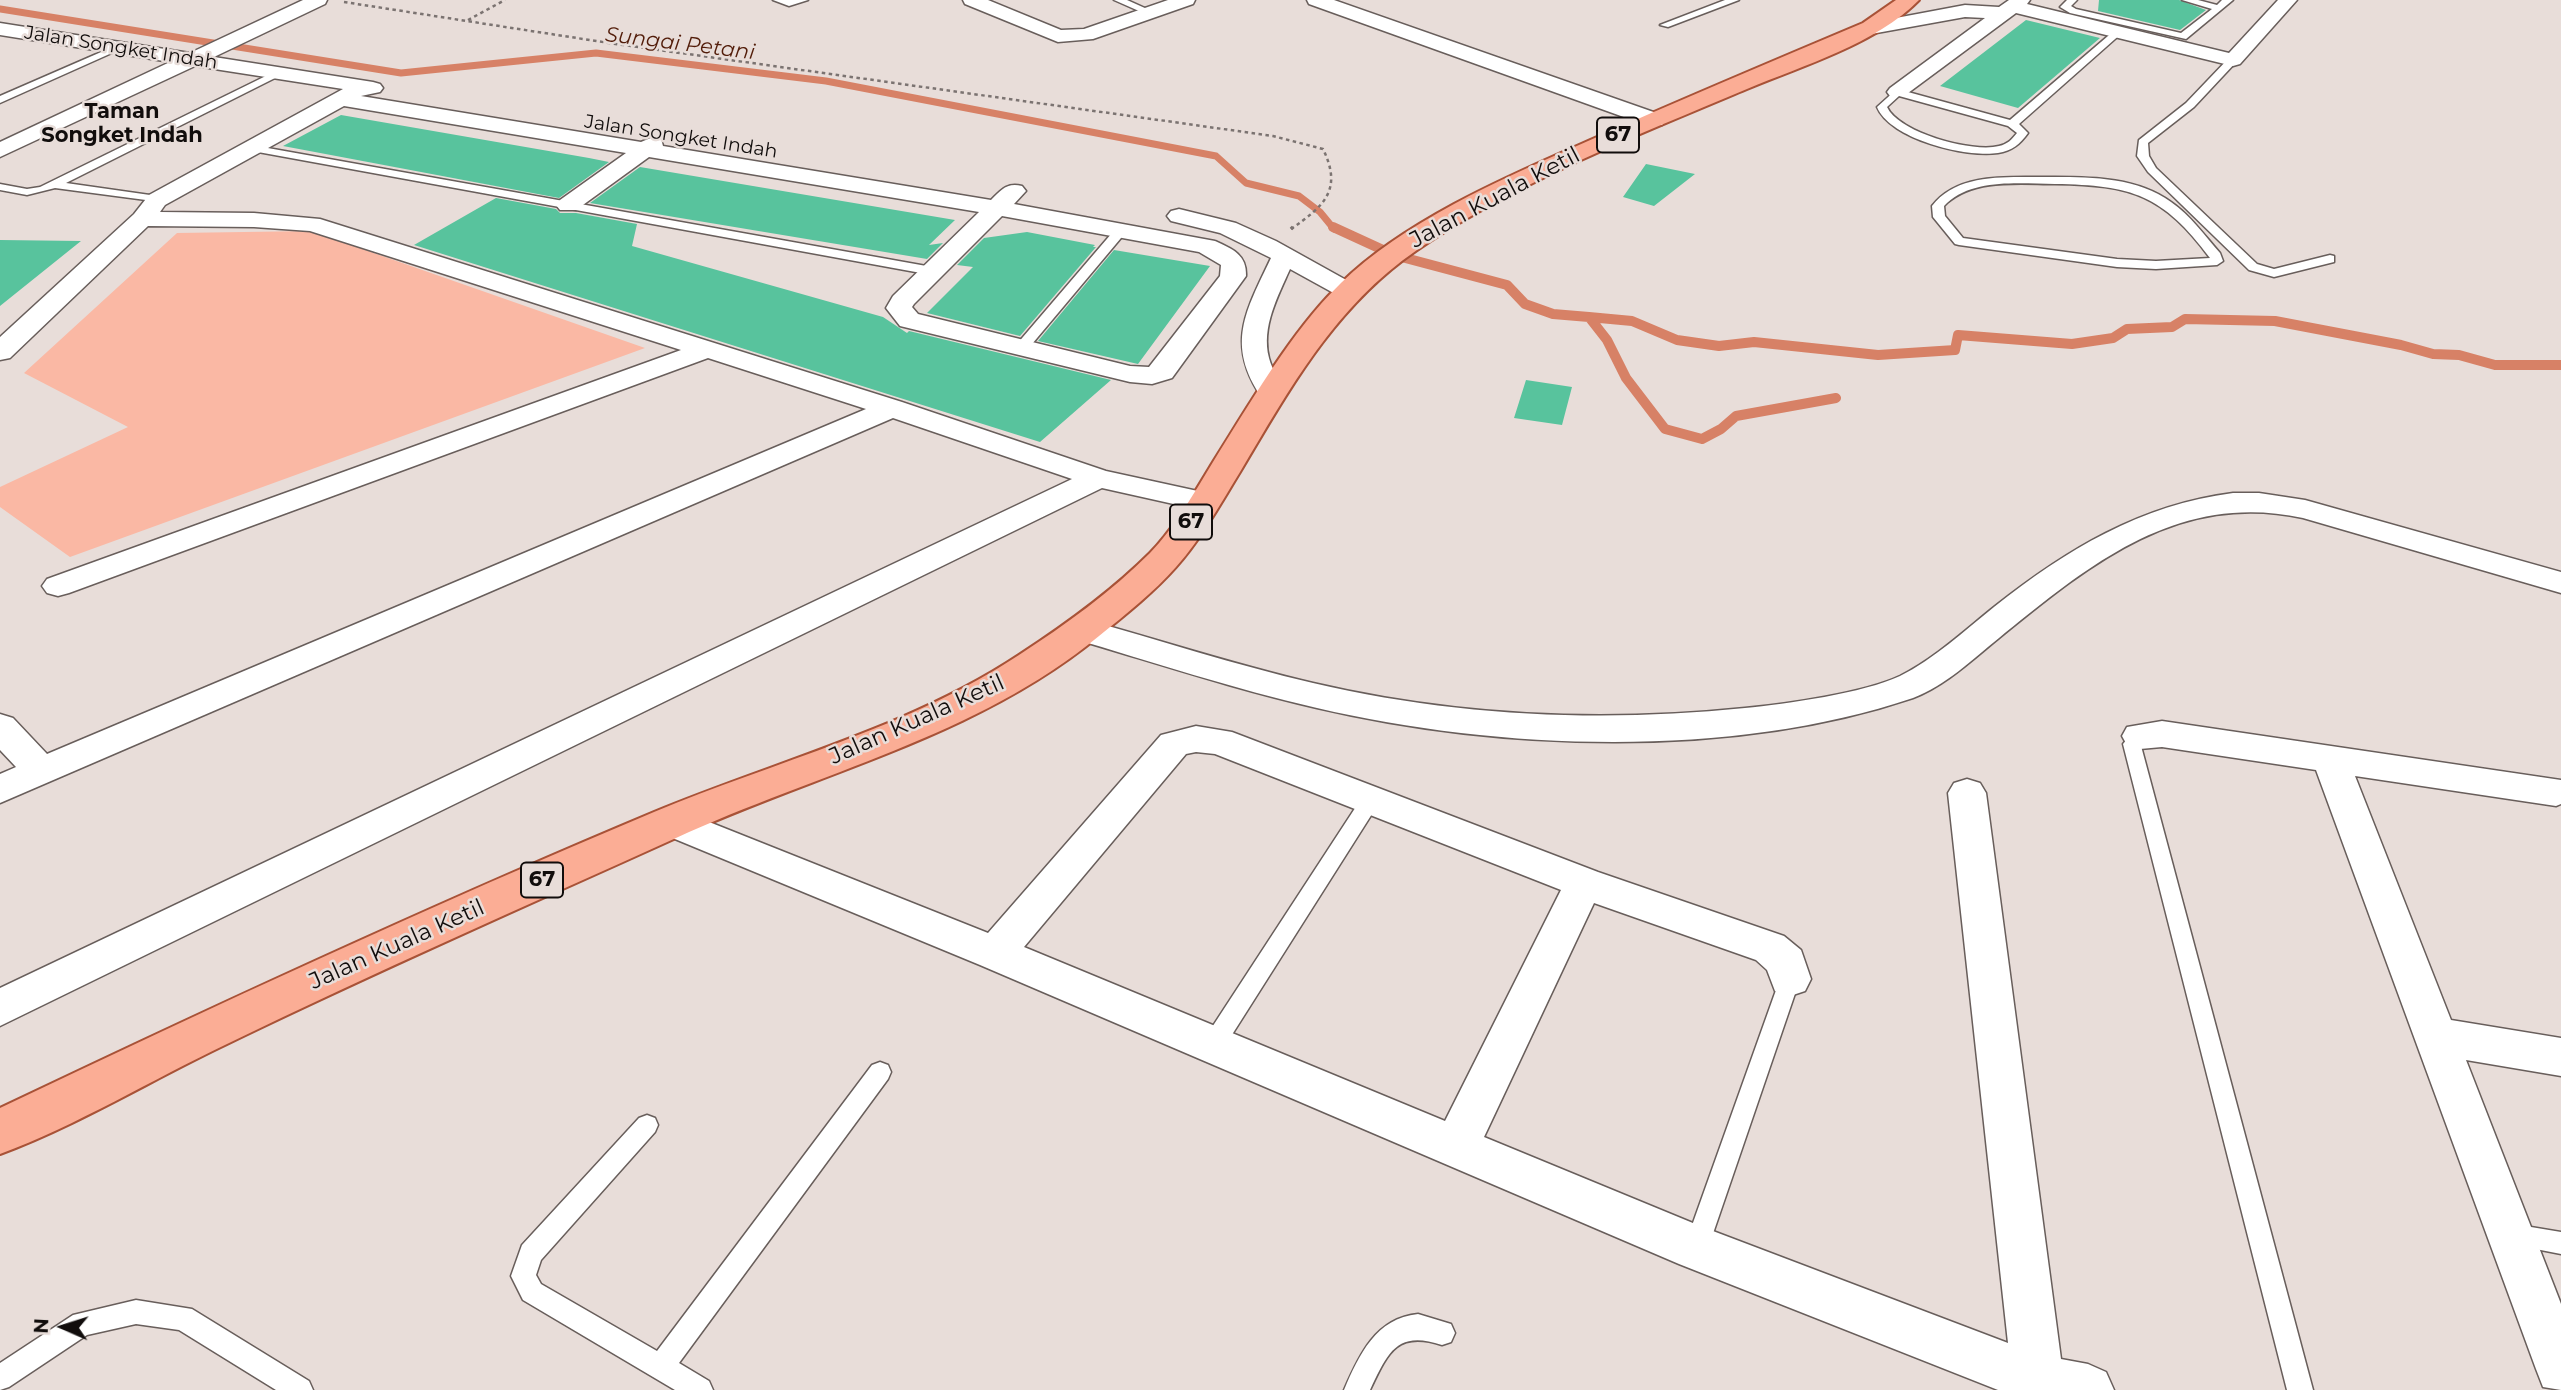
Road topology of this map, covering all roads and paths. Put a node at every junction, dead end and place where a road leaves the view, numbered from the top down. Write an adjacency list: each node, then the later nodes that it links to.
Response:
1 (318, 0): 27 (street)
2 (506, 0): 19 (path)
3 (778, 0): 4 (lane)
4 (803, 0)
5 (972, 0): 18 (street)
6 (1119, 0): 18 (lane)
7 (1186, 0): 18 (street)
8 (1316, 0): 34 (street)
9 (1734, 0): 20 (lane)
10 (1909, 0): 21 (main road, Jalan Kuala Ketil / 67)
11 (2072, 0): 17 (lane)
12 (2187, 0): 17 (lane)
13 (2228, 0): 17 (lane)
14 (2288, 0): 28 (street)
15 (344, 2): 19 (path)
16 (2012, 6): 21 (street); 23 (street); 31 (street)
17 (2219, 8)
18 (1151, 13)
19 (468, 21): 48 (path)
20 (1665, 25)
21 (1871, 28): 34 (main road, Jalan Kuala Ketil / 67)
22 (0, 29): 24 (street, Jalan Songket Indah)
23 (2118, 32): 28 (street); 35 (lane)
24 (38, 35): 25 (street, Jalan Songket Indah); 26 (street)
25 (118, 48): 27 (street, Jalan Songket Indah); 33 (lane)
26 (0, 51)
27 (201, 55): 29 (street, Jalan Songket Indah); 38 (street)
28 (2233, 60): 45 (lane)
29 (281, 73): 30 (street, Jalan Songket Indah); 40 (lane)
30 (364, 86): 32 (street); 36 (street, Jalan Songket Indah)
31 (1897, 92): 35 (lane); 35 (lane)
32 (340, 99): 37 (street); 39 (street)
33 (0, 100)
34 (1654, 120): 53 (main road, Jalan Kuala Ketil / 67)
35 (2012, 124)
36 (666, 135): 39 (street); 42 (street, Jalan Songket Indah)
37 (251, 148): 43 (lane); 46 (street)
38 (0, 150)
39 (644, 150): 43 (street); 47 (street)
40 (55, 185): 41 (lane); 46 (lane)
41 (0, 187)
42 (1014, 191): 47 (street); 50 (street, Jalan Songket Indah)
43 (568, 205): 52 (lane)
44 (2169, 205): 44 (lane); 45 (lane)
45 (2189, 205): 51 (lane)
46 (150, 209): 55 (street); 56 (street)
47 (996, 209): 49 (street); 52 (street)
48 (1302, 222)
49 (1122, 229): 54 (lane); 54 (street)
50 (1284, 256): 53 (street, Jalan Songket Indah); 57 (street)
51 (2330, 259)
52 (932, 271): 54 (street)
53 (1348, 291): 57 (main road, Jalan Kuala Ketil / 67)
54 (1021, 347)
55 (709, 349): 58 (street); 62 (street)
56 (0, 352)
57 (1272, 392): 60 (main road, Jalan Kuala Ketil / 67)
58 (892, 408): 59 (street); 67 (street)
59 (1098, 478): 60 (street); 76 (street)
60 (1205, 502): 63 (main road, Jalan Kuala Ketil / 67)
61 (2561, 583): 63 (street)
62 (58, 586)
63 (1083, 630): 72 (main road, Jalan Kuala Ketil / 67)
64 (0, 727): 67 (street)
65 (2140, 736): 66 (street); 96 (lane)
66 (2331, 760): 69 (street); 77 (street)
67 (41, 771): 68 (street)
68 (0, 789)
69 (2556, 792)
70 (1967, 793): 91 (street)
71 (1370, 801): 73 (street); 74 (street); 78 (lane)
72 (671, 822): 74 (street); 82 (main road, Jalan Kuala Ketil / 67)
73 (1584, 883): 75 (street); 83 (street)
74 (995, 953): 78 (street)
75 (1790, 979): 86 (lane)
76 (0, 1008)
77 (2435, 1036): 79 (street); 84 (street)
78 (1213, 1045): 83 (street)
79 (2561, 1057)
80 (880, 1072): 88 (lane)
81 (647, 1125): 88 (lane)
82 (0, 1132)
83 (1456, 1147): 86 (street)
84 (2510, 1234): 85 (lane); 89 (street)
85 (2561, 1244)
86 (1696, 1248): 91 (street)
87 (1442, 1333): 94 (lane)
88 (661, 1366): 93 (lane)
89 (2561, 1369)
90 (0, 1378): 92 (lane)
91 (2039, 1385): 95 (street)
92 (300, 1390)
93 (700, 1390)
94 (1357, 1390)
95 (2088, 1390)
96 (2300, 1390)

